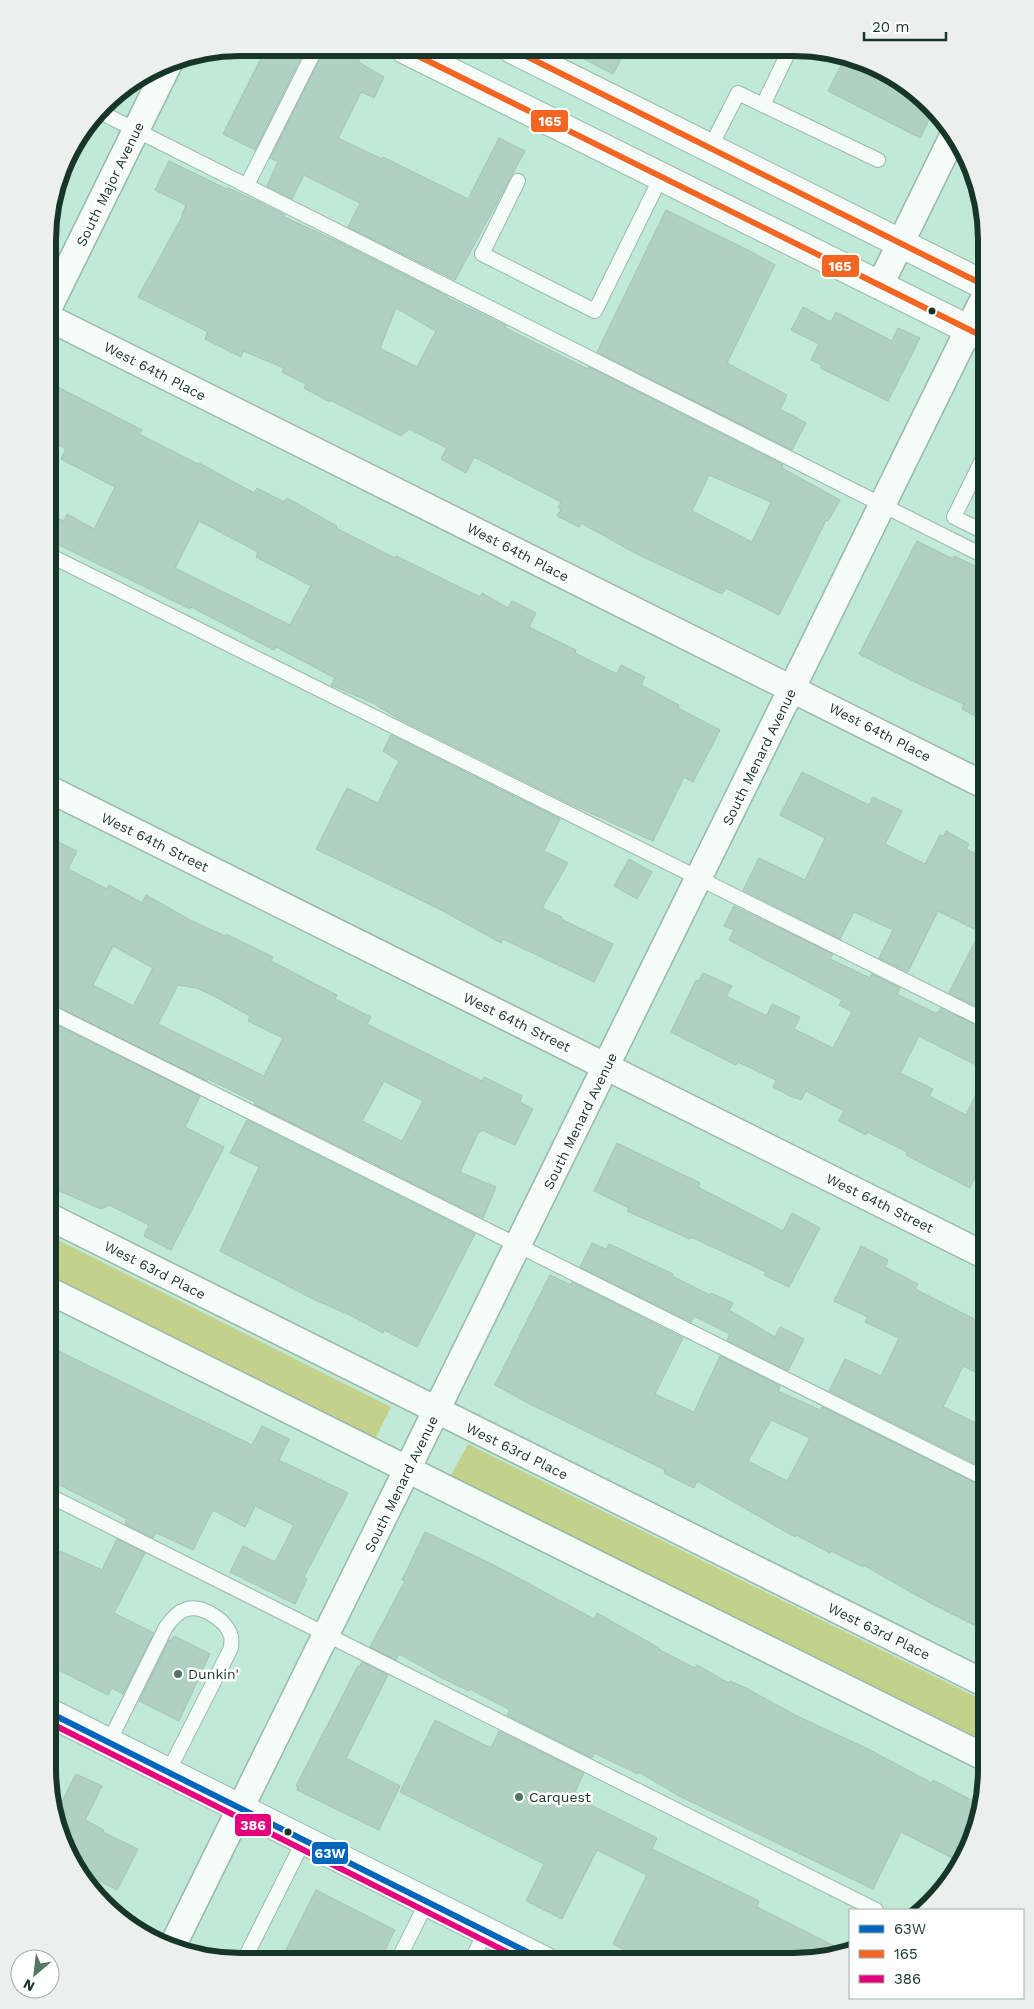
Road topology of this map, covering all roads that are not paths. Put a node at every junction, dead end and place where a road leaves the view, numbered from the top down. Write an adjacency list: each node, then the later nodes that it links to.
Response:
1 (312, 56): 14 (lane)
2 (420, 56): 12 (street)
3 (526, 56): 10 (street)
4 (787, 56): 6 (lane)
5 (164, 73): 8 (street, South Major Avenue)
6 (763, 105): 10 (lane); 11 (lane)
7 (106, 115): 8 (lane)
8 (136, 130): 14 (lane); 18 (street, South Major Avenue)
9 (950, 143): 15 (street)
10 (710, 148): 15 (street)
11 (878, 160)
12 (661, 176): 13 (lane); 17 (street)
13 (518, 181)
14 (246, 185): 22 (lane)
15 (901, 243): 16 (street); 17 (street)
16 (978, 282)
17 (880, 285): 20 (street)
18 (56, 293)
19 (56, 321): 26 (street, West 64th Place)
20 (978, 333): 22 (street, South Menard Avenue)
21 (978, 468): 23 (lane)
22 (883, 505): 24 (lane); 26 (street, South Menard Avenue)
23 (978, 529)
24 (978, 553)
25 (56, 558): 29 (lane)
26 (792, 689): 27 (street, West 64th Place); 29 (street, South Menard Avenue)
27 (978, 782)
28 (56, 793): 32 (street, West 64th Street)
29 (700, 878): 31 (lane); 32 (street, South Menard Avenue)
30 (56, 1015): 34 (lane)
31 (978, 1017)
32 (606, 1067): 34 (street, South Menard Avenue); 35 (street, West 64th Street)
33 (56, 1220): 37 (street, West 63rd Place)
34 (518, 1245): 37 (street, South Menard Avenue); 39 (lane)
35 (978, 1252)
36 (56, 1294): 38 (street)
37 (436, 1411): 38 (street, South Menard Avenue); 42 (street, West 63rd Place)
38 (407, 1470): 41 (street, South Menard Avenue); 45 (street)
39 (978, 1475)
40 (56, 1499): 41 (lane)
41 (327, 1634): 47 (street, South Menard Avenue); 50 (lane)
42 (978, 1680)
43 (56, 1716): 44 (street)
44 (109, 1742): 46 (street); 46 (lane)
45 (978, 1754)
46 (168, 1772): 47 (street)
47 (241, 1808): 48 (street); 52 (street, South Menard Avenue)
48 (304, 1840): 49 (street); 53 (lane)
49 (427, 1902): 51 (street); 54 (lane)
50 (874, 1909)
51 (486, 1931): 55 (lane); 56 (street)
52 (175, 1941)
53 (248, 1953)
54 (402, 1953)
55 (474, 1953)
56 (529, 1953)

